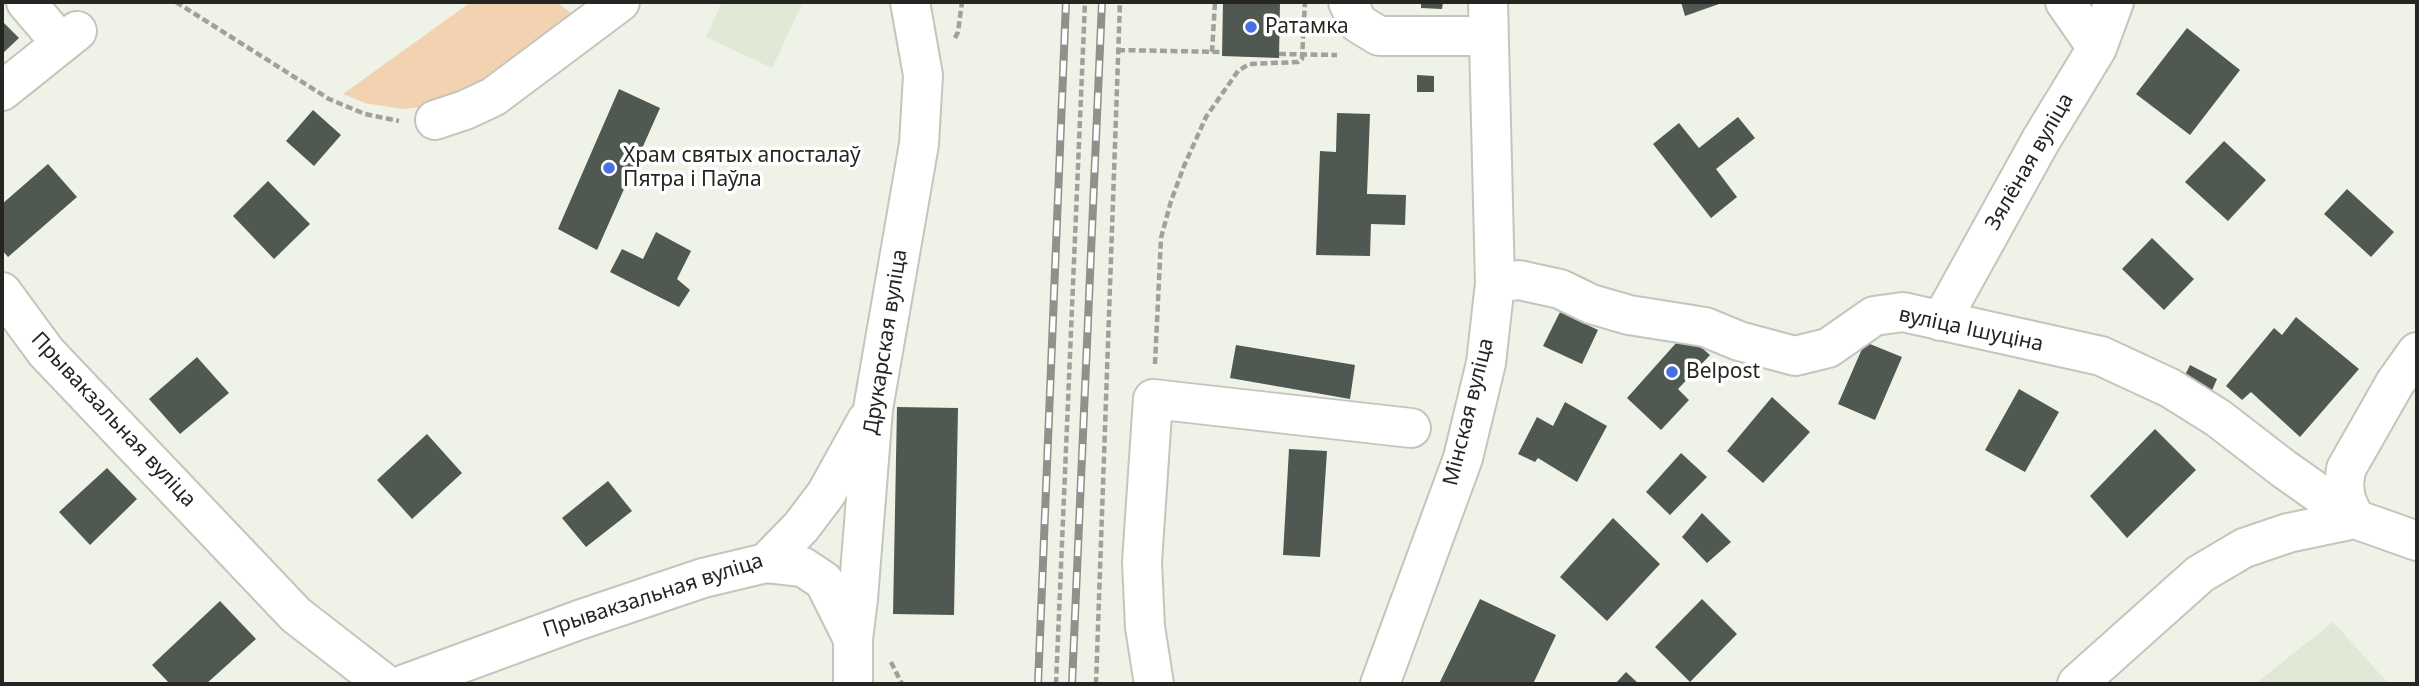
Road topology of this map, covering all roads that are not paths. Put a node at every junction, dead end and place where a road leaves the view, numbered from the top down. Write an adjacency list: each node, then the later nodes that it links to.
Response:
1 (26, 2): 9 (street)
2 (620, 2): 10 (street)
3 (911, 2): 15 (street, Друкарская вуліца)
4 (1348, 2): 7 (street)
5 (2065, 2): 8 (street)
6 (2114, 2): 8 (street, Зялёная вуліца)
7 (1488, 19): 11 (street, Мінская вуліца)
8 (2097, 48): 13 (street, Зялёная вуліца)
9 (2, 91)
10 (435, 120)
11 (1495, 283): 13 (street, вуліца Ішуціна); 25 (street, Мінская вуліца)
12 (2, 292): 21 (street, Прывакзальная вуліца)
13 (1941, 321): 17 (street, вуліца Ішуціна)
14 (2417, 352): 17 (street)
15 (873, 409): 19 (street, Прывакзальная вуліца); 20 (street, Друкарская вуліца)
16 (1410, 428): 24 (street)
17 (2355, 519): 18 (street, вуліца Ішуціна); 26 (street)
18 (2417, 541)
19 (766, 563): 20 (street); 22 (street, Прывакзальная вуліца)
20 (853, 639): 23 (street, Друкарская вуліца)
21 (385, 684)
22 (405, 684)
23 (853, 684)
24 (1154, 684)
25 (1380, 684)
26 (2077, 684)

